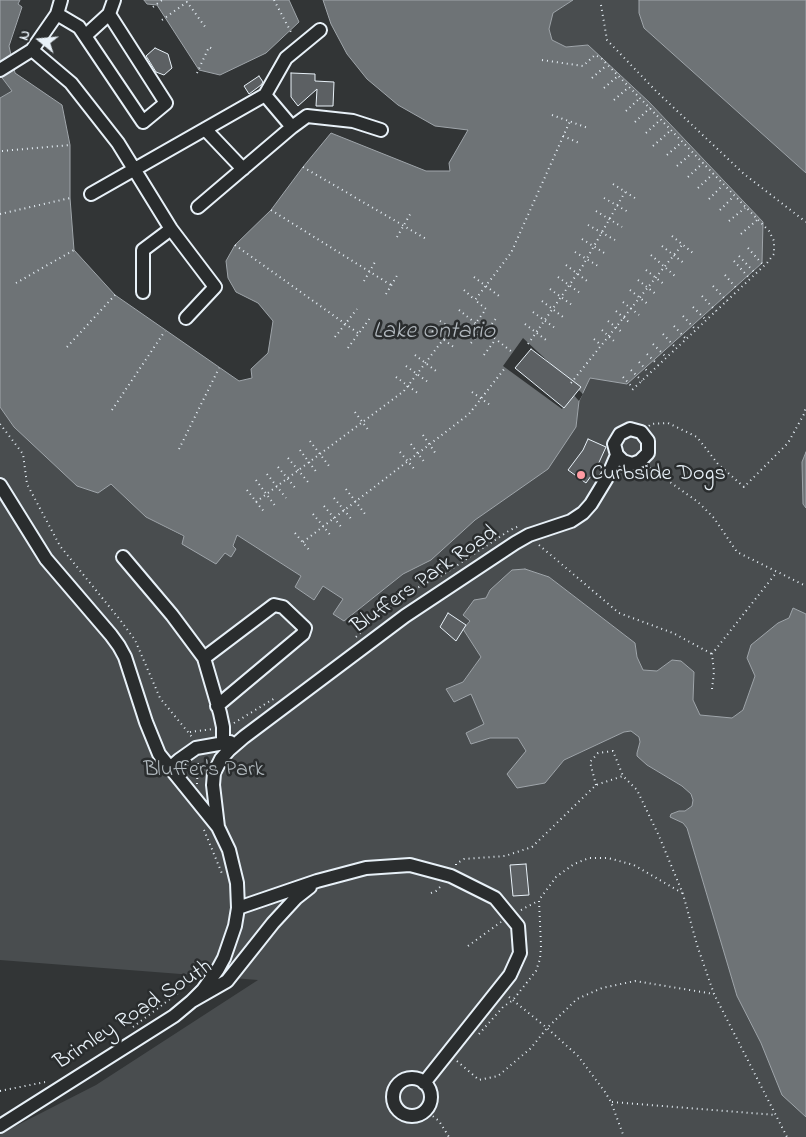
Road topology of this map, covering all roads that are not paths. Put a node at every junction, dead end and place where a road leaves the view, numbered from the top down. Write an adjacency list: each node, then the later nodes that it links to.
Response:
1 (61, 0): 4 (street)
2 (104, 0): 5 (street)
3 (114, 0): 5 (street)
4 (57, 14): 7 (street); 8 (street)
5 (108, 14): 7 (street); 7 (street)
6 (320, 30): 10 (street)
7 (85, 36)
8 (32, 50): 9 (street); 14 (street)
9 (0, 70)
10 (265, 95): 11 (street); 12 (street)
11 (292, 127): 13 (street); 15 (street)
12 (206, 129): 14 (street); 15 (street)
13 (381, 130)
14 (134, 169): 16 (street); 18 (street)
15 (242, 169): 17 (street)
16 (91, 194)
17 (198, 207)
18 (171, 229): 19 (street); 20 (street)
19 (143, 292)
20 (186, 318)
21 (617, 455): 21 (street, Bluffers Park Road); 26 (street, Bluffers Park Road)
22 (0, 485): 28 (street, Bluffers Park Road)
23 (123, 557): 24 (street)
24 (204, 658): 25 (street); 25 (street)
25 (218, 706): 27 (street)
26 (244, 737): 27 (street, Bluffers Park Road); 29 (street, Bluffers Park Road)
27 (223, 743): 28 (street, Bluffers Park Road)
28 (170, 768): 29 (street, Bluffers Park Road)
29 (218, 827): 31 (street, Bluffers Park Road)
30 (318, 881): 31 (street, Brimley Road South); 32 (street, Brimley Road South); 33 (street, Brimley Road South)
31 (238, 908): 32 (street, Bluffers Park Road)
32 (192, 1002): 34 (street, Brimley Road South)
33 (424, 1082): 33 (street)
34 (0, 1126)

